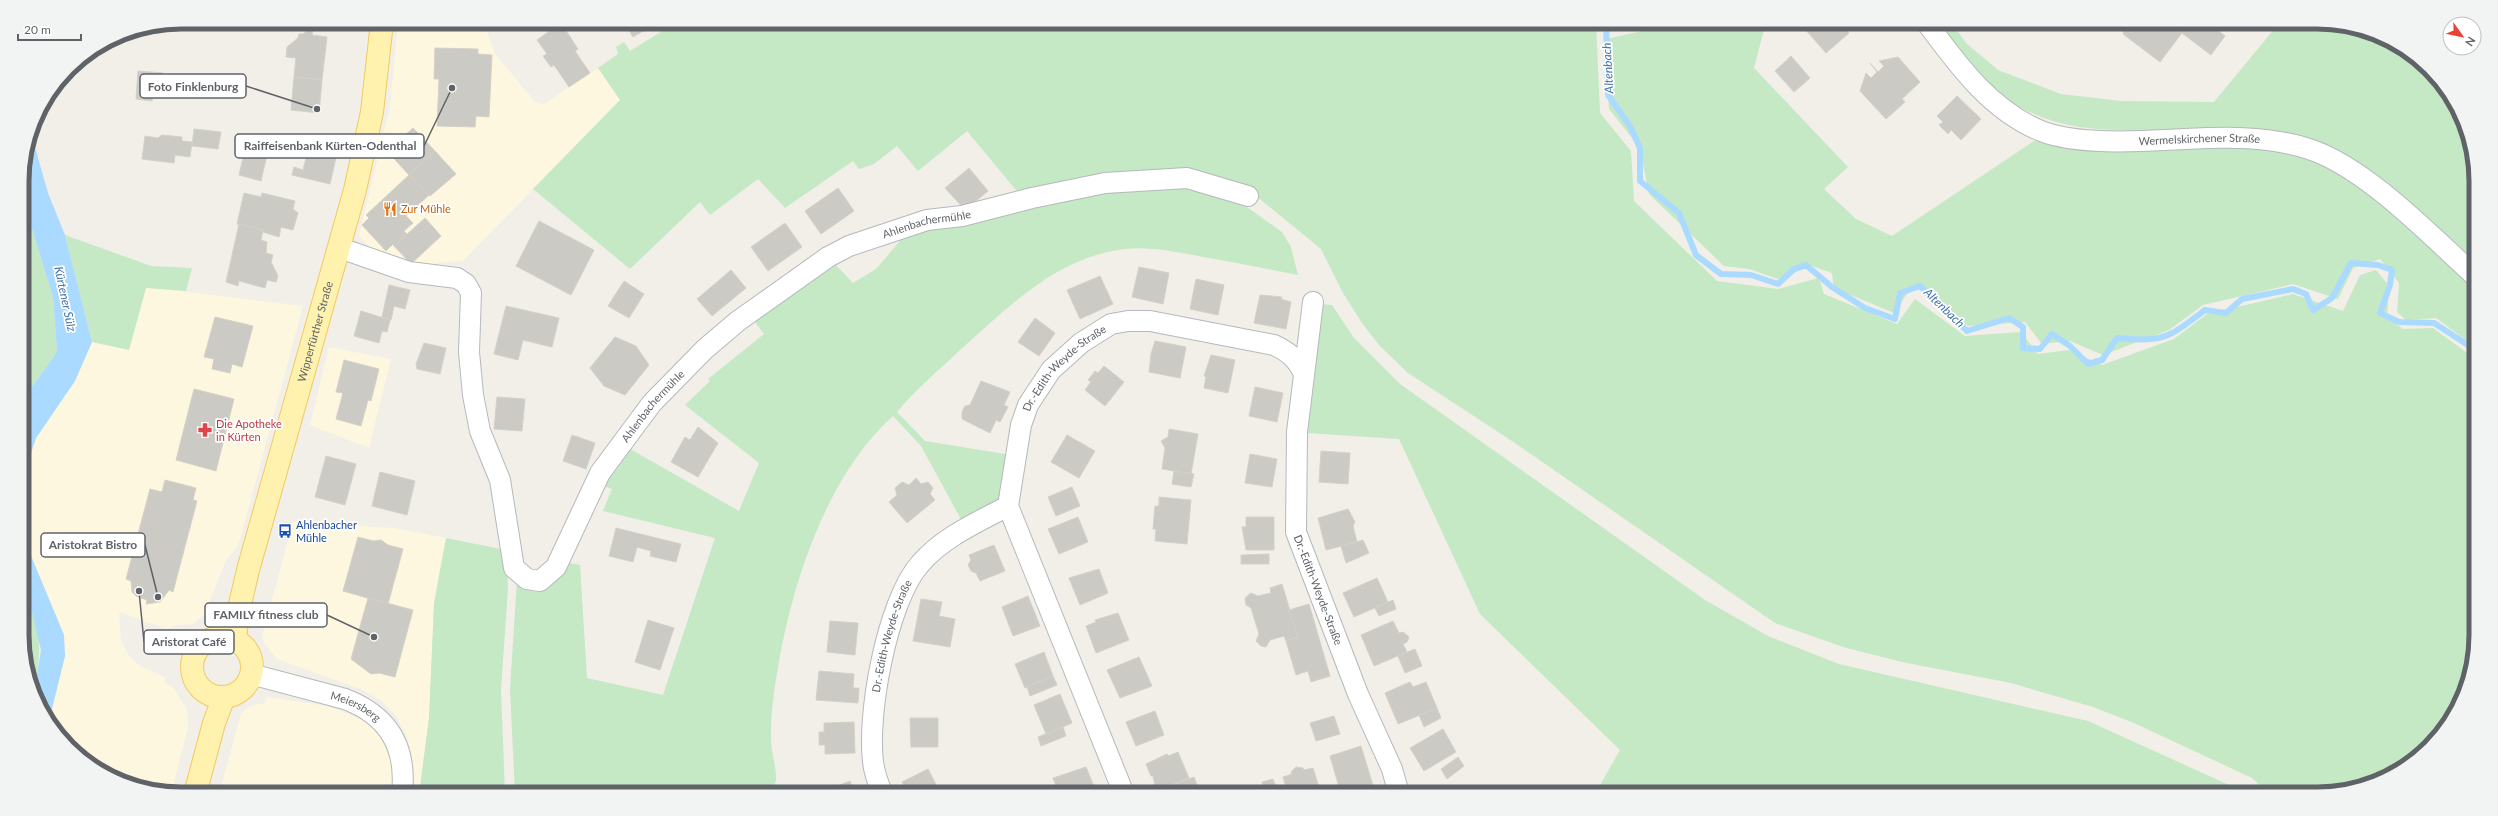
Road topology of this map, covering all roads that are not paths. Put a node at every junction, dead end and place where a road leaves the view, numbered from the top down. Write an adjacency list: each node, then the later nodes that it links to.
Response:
1 (381, 29): 4 (main road, Wipperfürther Straße)
2 (1931, 29): 5 (street, Wermelskirchener Straße)
3 (1248, 196): 4 (street, Ahlenbachermühle)
4 (340, 248): 9 (main road, Wipperfürther Straße)
5 (2469, 271)
6 (1313, 302): 7 (street, Dr.-Edith-Weyde-Straße)
7 (1304, 374): 8 (street, Dr.-Edith-Weyde-Straße); 16 (street, Dr.-Edith-Weyde-Straße)
8 (1008, 506): 14 (street, Dr.-Edith-Weyde-Straße); 15 (street)
9 (235, 639): 10 (main road); 11 (main road)
10 (251, 674): 11 (main road); 13 (street, Meiersberg)
11 (224, 697): 12 (main road)
12 (197, 787)
13 (403, 787)
14 (881, 787)
15 (1121, 787)
16 (1397, 787)

